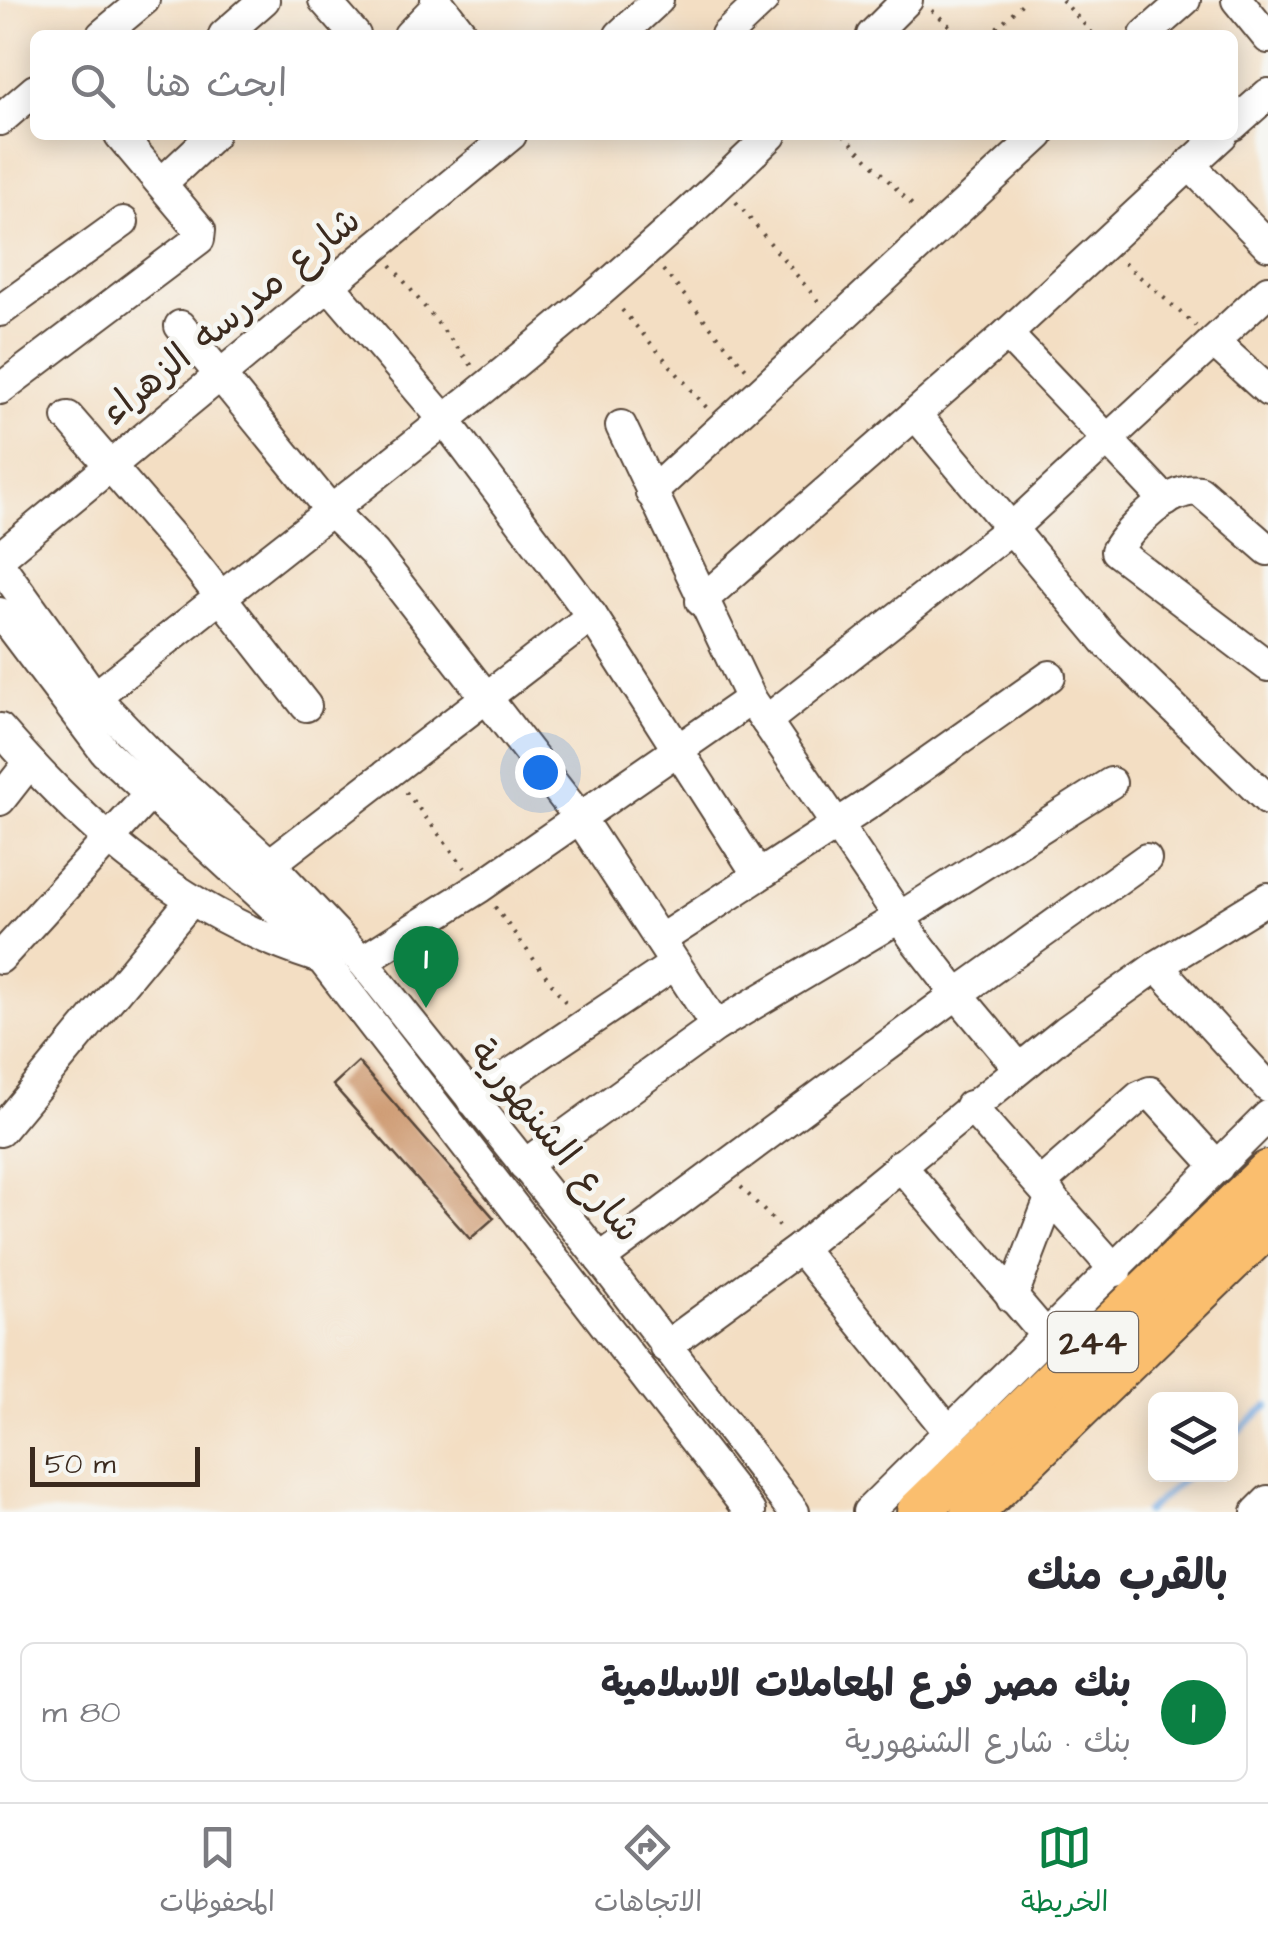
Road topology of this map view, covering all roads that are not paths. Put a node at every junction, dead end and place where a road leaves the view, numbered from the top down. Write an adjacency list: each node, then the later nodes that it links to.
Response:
1 (144, 0): 10 (street)
2 (264, 0): 11 (street)
3 (658, 0): 9 (street)
4 (762, 0): 14 (street)
5 (906, 0): 15 (street)
6 (1185, 0): 16 (street)
7 (1237, 0): 17 (street)
8 (437, 2): 12 (street); 13 (street)
9 (624, 19)
10 (108, 30)
11 (230, 30)
12 (413, 30)
13 (459, 30)
14 (731, 30)
15 (877, 30)
16 (1151, 30)
17 (1268, 38)
18 (30, 94): 20 (street)
19 (1268, 94): 21 (street)
20 (0, 120)
21 (1238, 121)
22 (125, 140): 29 (street)
23 (208, 140): 29 (street)
24 (504, 140): 32 (street, شارع مدرسه الزهراء)
25 (766, 140): 43 (street)
26 (1033, 140): 47 (street)
27 (1216, 140): 28 (street)
28 (1189, 164): 31 (street); 36 (street)
29 (163, 182): 39 (street)
30 (124, 222): 34 (street)
31 (1268, 245)
32 (330, 286): 38 (street, شارع مدرسه الزهراء); 43 (street)
33 (1268, 292): 37 (street)
34 (0, 311)
35 (180, 326): 38 (street)
36 (1008, 334): 41 (street); 45 (street)
37 (1214, 342): 40 (street); 45 (street)
38 (221, 376): 46 (street, شارع مدرسه الزهراء); 49 (street)
39 (0, 388)
40 (1268, 390)
41 (916, 415): 50 (street); 55 (street)
42 (68, 417): 46 (street)
43 (447, 423): 49 (street); 57 (street)
44 (622, 426): 47 (street)
45 (1109, 438): 48 (street); 50 (street)
46 (110, 466): 52 (street, شارع مدرسه الزهراء); 54 (street)
47 (651, 493): 55 (street)
48 (1166, 501): 51 (street); 58 (street)
49 (332, 512): 54 (street); 61 (street)
50 (1014, 526): 63 (street); 70 (street)
51 (1268, 550)
52 (0, 557)
53 (0, 566): 60 (street, شارع الشنهورية)
54 (220, 596): 60 (street); 62 (street)
55 (701, 600): 63 (street)
56 (0, 612): 68 (street, شارع الشنهورية)
57 (592, 616): 61 (street); 65 (street)
58 (1268, 666)
59 (1050, 676): 72 (street)
60 (95, 697): 75 (street, شارع الشنهورية)
61 (488, 698): 71 (street); 75 (street)
62 (306, 706)
63 (758, 710): 65 (street); 72 (street)
64 (0, 729): 66 (street)
65 (677, 748): 71 (street); 76 (street)
66 (29, 763): 69 (street); 73 (street)
67 (1111, 783): 79 (street)
68 (149, 795): 73 (street); 82 (street, شارع الشنهورية)
69 (0, 800)
70 (1268, 800)
71 (579, 816): 80 (street); 83 (street)
72 (838, 824): 76 (street); 79 (street)
73 (110, 839): 78 (street); 81 (street)
74 (1146, 860): 85 (street)
75 (270, 864): 83 (street, شارع الشنهورية)
76 (758, 875): 80 (street)
77 (1268, 898): 84 (street)
78 (190, 902): 82 (street); 92 (street)
79 (900, 917): 85 (street); 86 (street)
80 (668, 952): 86 (street); 89 (street)
81 (0, 958)
82 (322, 959): 108 (street, شارع الشنهورية)
83 (362, 961): 89 (street, شارع الشنهورية)
84 (1157, 966): 87 (street); 88 (street)
85 (958, 994): 87 (street); 100 (street)
86 (716, 1026): 93 (street)
87 (1018, 1067): 90 (street)
88 (1268, 1087)
89 (472, 1100): 93 (street, شارع الشنهورية)
90 (970, 1106): 94 (street); 97 (street)
91 (1268, 1116): 95 (street)
92 (0, 1131)
93 (524, 1165): 100 (street, شارع الشنهورية)
94 (900, 1165): 99 (street); 102 (street)
95 (1218, 1167): 97 (street); 101 (street)
96 (1268, 1172): 111 (highway, 244)
97 (1045, 1190): 101 (street); 102 (street)
98 (1268, 1225): 107 (highway, 244)
99 (800, 1248): 104 (street); 105 (street)
100 (600, 1258): 104 (street, شارع الشنهورية)
101 (1116, 1271): 103 (street)
102 (1012, 1298): 103 (street)
103 (1048, 1338): 105 (street)
104 (665, 1347): 109 (street, شارع الشنهورية)
105 (950, 1433): 110 (street)
106 (1268, 1501): 113 (street)
107 (979, 1505): 112 (highway)
108 (750, 1512)
109 (794, 1512)
110 (868, 1512)
111 (918, 1512)
112 (940, 1512)
113 (1257, 1512)

